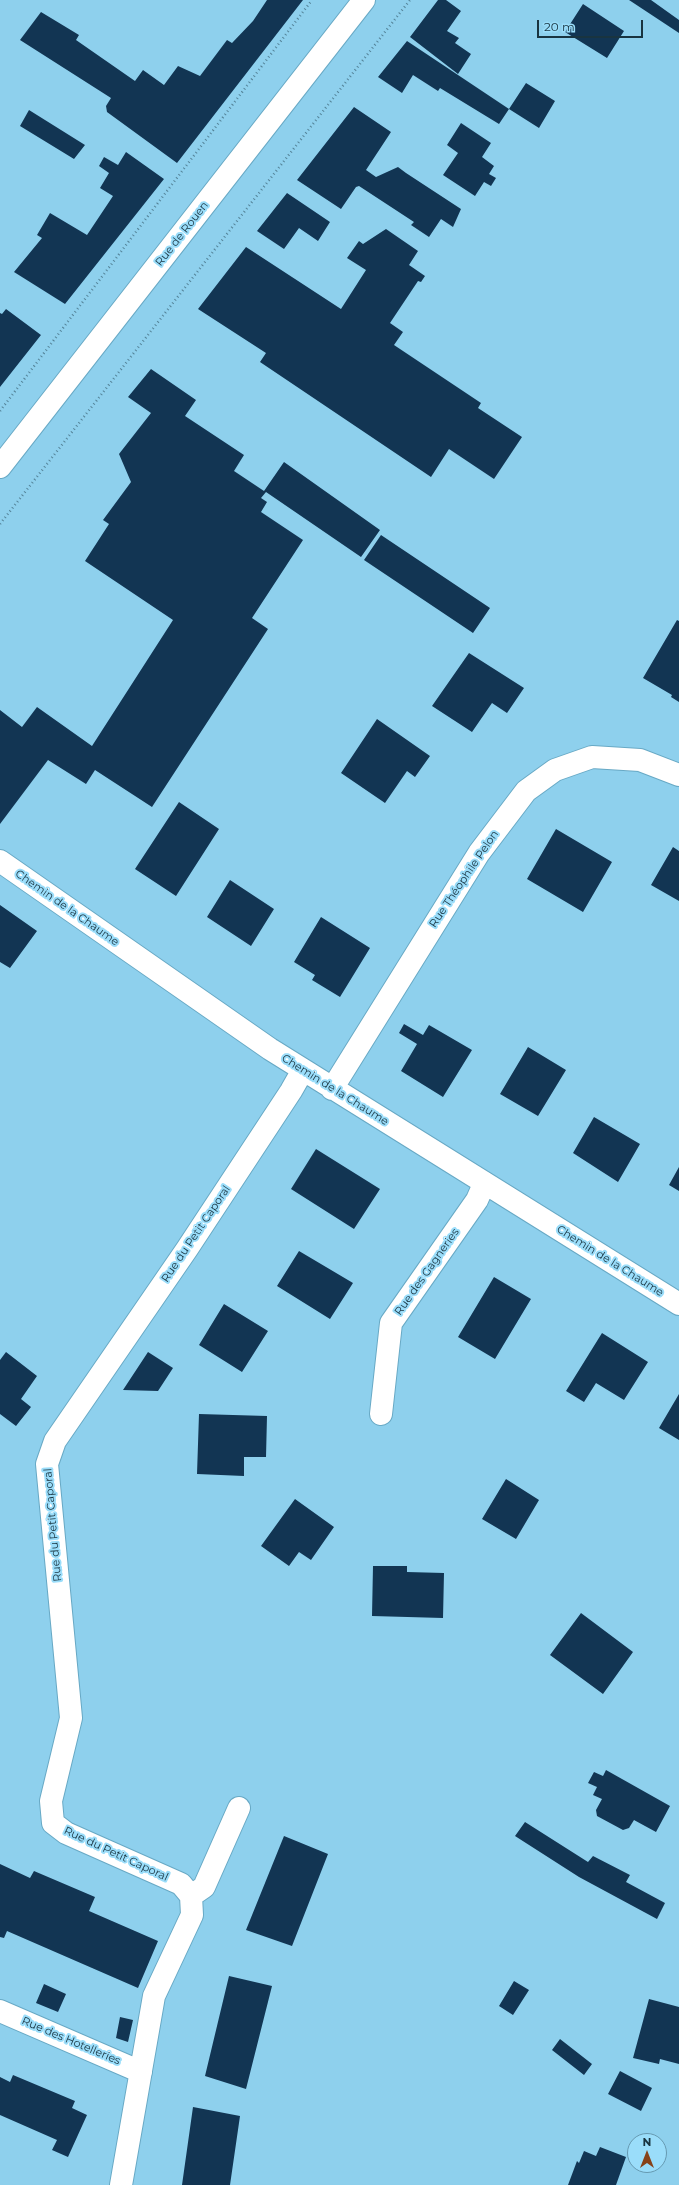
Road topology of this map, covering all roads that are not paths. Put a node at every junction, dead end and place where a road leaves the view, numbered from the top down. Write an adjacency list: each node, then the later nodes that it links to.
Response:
1 (364, 0): 2 (street, Rue de Rouen)
2 (0, 467)
3 (679, 775): 6 (street, Rue Théophile Pelon)
4 (0, 861): 5 (street, Chemin de la Chaume)
5 (302, 1070): 6 (street, Chemin de la Chaume); 11 (street, Rue du Petit Caporal)
6 (332, 1089): 7 (street, Chemin de la Chaume)
7 (484, 1184): 8 (street, Chemin de la Chaume); 9 (street, Rue des Gagneries)
8 (679, 1304)
9 (381, 1414)
10 (239, 1808): 11 (street)
11 (191, 1896): 13 (street)
12 (0, 2011): 13 (street, Rue des Hotelleries)
13 (141, 2072): 14 (street)
14 (121, 2185)

